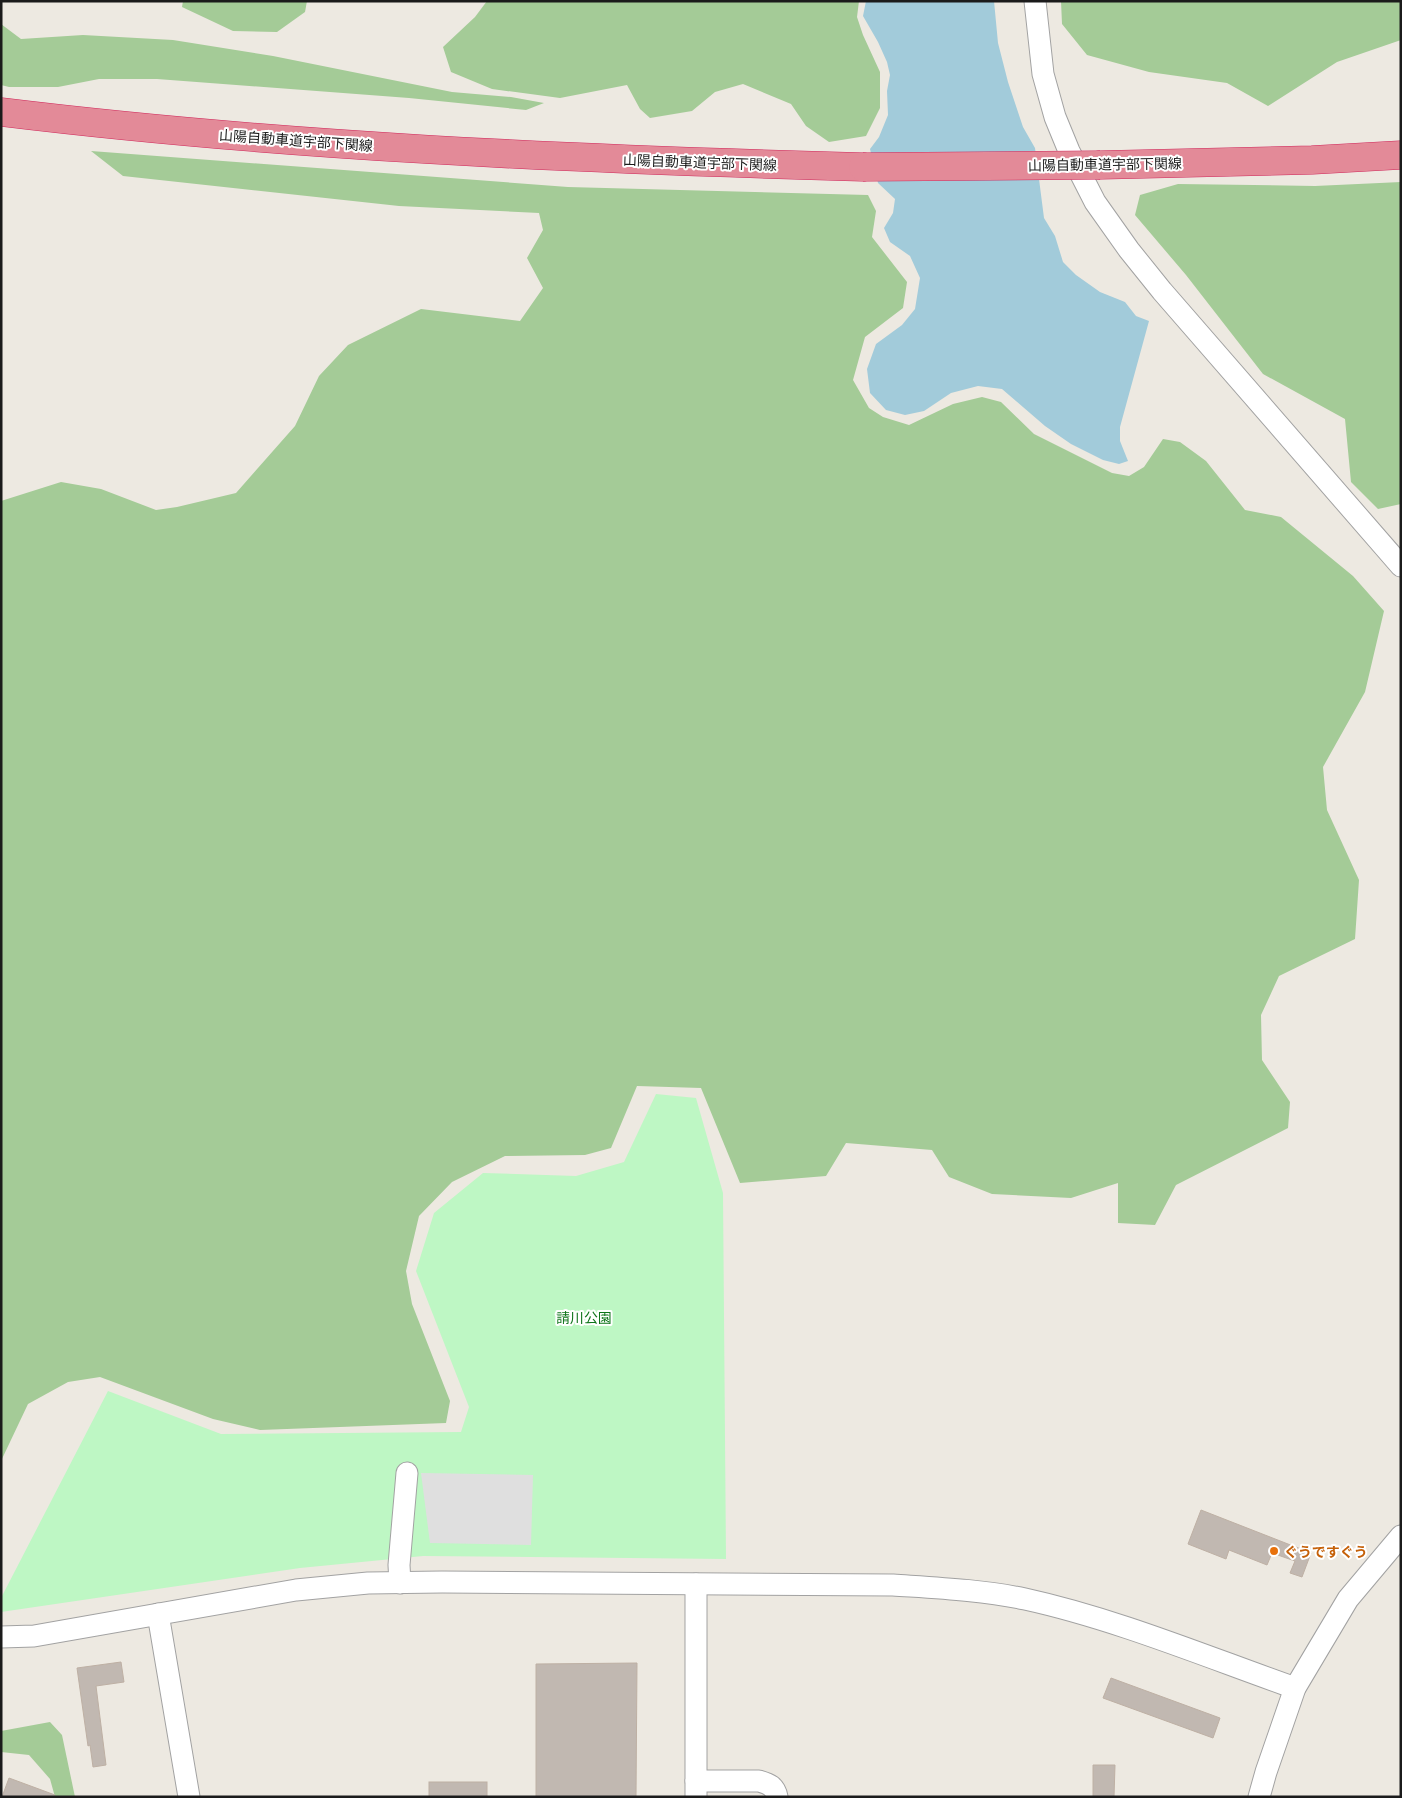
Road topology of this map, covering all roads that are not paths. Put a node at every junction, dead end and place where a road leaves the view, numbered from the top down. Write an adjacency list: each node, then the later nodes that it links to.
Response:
1 (1035, 1): 4 (street)
2 (1, 112): 3 (highway, 山陽自動車道宇部下関線, bridge)
3 (1401, 155)
4 (1401, 566)
5 (407, 1473): 7 (street)
6 (1401, 1536): 11 (street)
7 (400, 1583): 8 (street); 9 (street)
8 (696, 1584): 11 (street); 12 (street)
9 (158, 1614): 10 (street); 13 (street)
10 (1, 1637)
11 (1295, 1688): 15 (street)
12 (696, 1789): 14 (street)
13 (189, 1797)
14 (777, 1797)
15 (1259, 1797)

